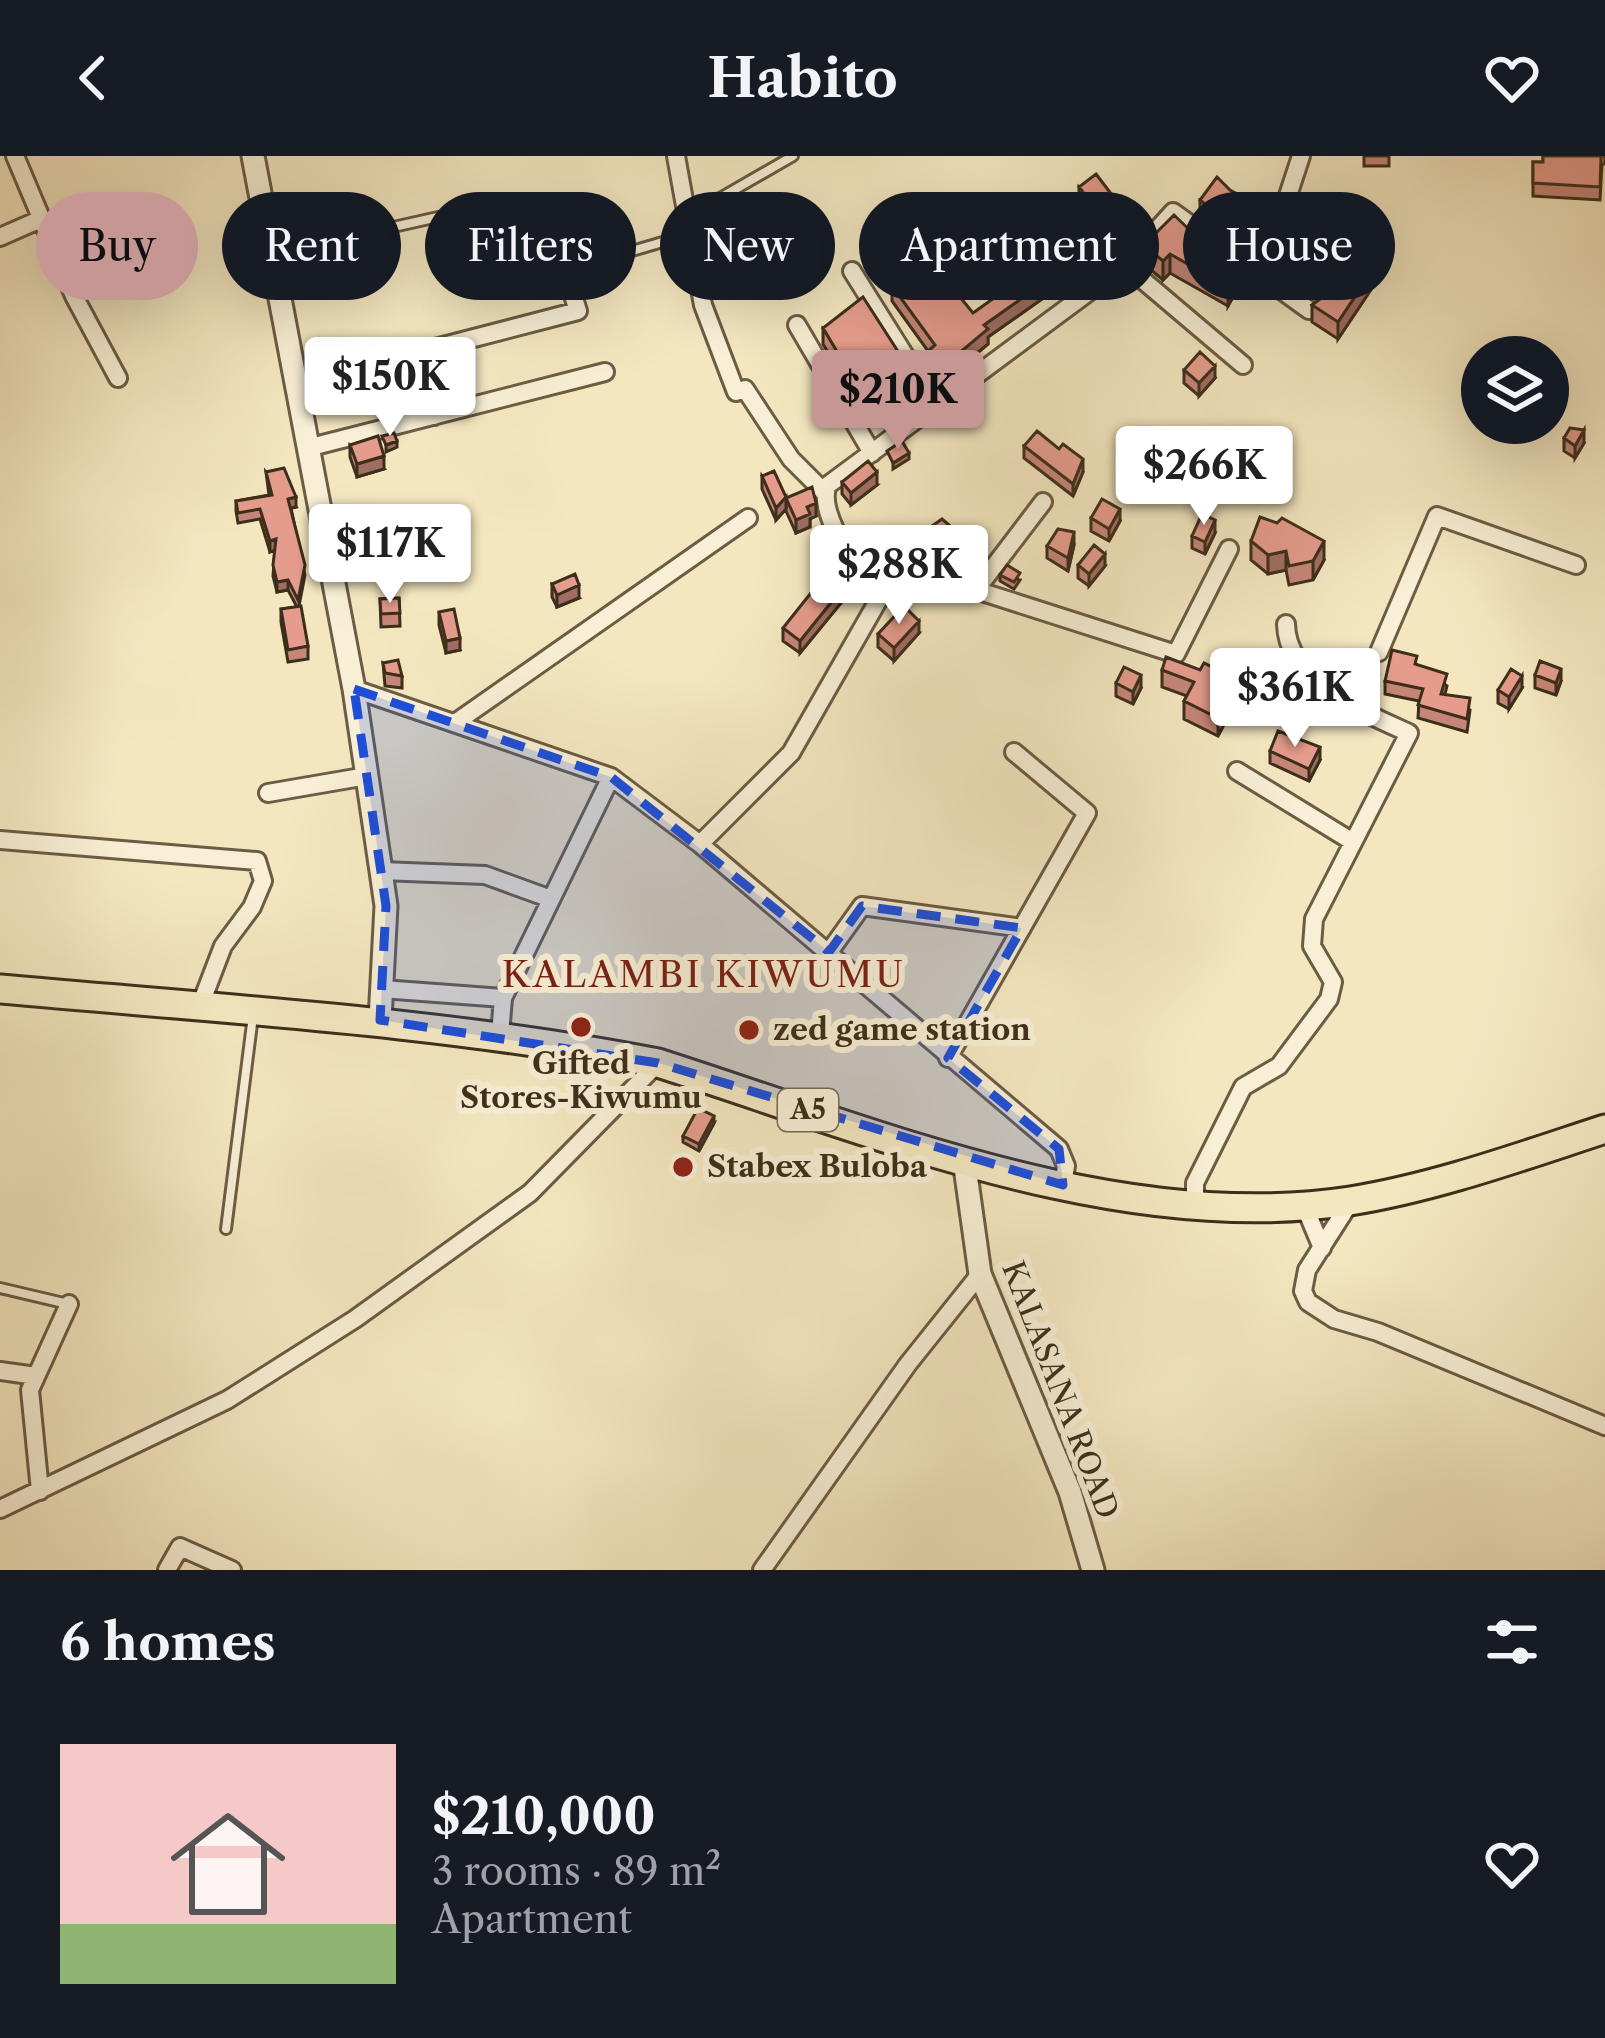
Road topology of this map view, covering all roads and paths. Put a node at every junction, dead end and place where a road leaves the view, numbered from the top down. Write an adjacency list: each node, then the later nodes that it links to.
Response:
1 (15, 156): 10 (street)
2 (253, 156): 6 (street)
3 (676, 156): 7 (street)
4 (793, 156): 8 (lane)
5 (1300, 156): 9 (street)
6 (260, 192)
7 (682, 192)
8 (730, 192)
9 (1289, 192)
10 (36, 207)
11 (1183, 219): 13 (street)
12 (36, 221): 14 (street)
13 (1159, 227)
14 (0, 237)
15 (852, 271): 28 (street)
16 (1159, 294): 25 (street)
17 (76, 300): 27 (street)
18 (280, 300): 30 (street)
19 (575, 300): 29 (street)
20 (702, 300): 32 (street)
21 (1078, 300): 28 (street)
22 (1295, 300): 23 (street)
23 (1309, 310)
24 (797, 326): 31 (street)
25 (1244, 365)
26 (605, 373): 29 (street)
27 (118, 378)
28 (936, 405): 31 (street)
29 (434, 416): 30 (street)
30 (307, 448): 41 (street)
31 (872, 453): 32 (street)
32 (824, 492): 38 (street)
33 (1043, 502): 37 (street)
34 (748, 518): 42 (street)
35 (1228, 549): 37 (street)
36 (1576, 565): 40 (street)
37 (976, 590): 38 (street)
38 (878, 600): 50 (street)
39 (1286, 624): 49 (street)
40 (1379, 652)
41 (354, 689): 42 (street); 45 (street)
42 (455, 723): 46 (street)
43 (1014, 752): 53 (street)
44 (1237, 771): 49 (street)
45 (367, 776): 47 (street); 51 (street)
46 (611, 777): 50 (street); 52 (street)
47 (268, 793)
48 (0, 840): 58 (street)
49 (1353, 842): 69 (street)
50 (700, 844): 54 (street)
51 (381, 871): 52 (street); 56 (street)
52 (551, 899): 57 (street)
53 (1022, 928): 54 (street); 62 (street)
54 (829, 952): 62 (street)
55 (0, 989): 58 (main road, A5)
56 (382, 989): 57 (street); 60 (street)
57 (503, 998): 61 (street)
58 (200, 1006): 59 (main road, A5)
59 (254, 1010): 60 (main road, A5); 70 (lane)
60 (380, 1020): 61 (main road, A5)
61 (500, 1035): 63 (main road, A5)
62 (948, 1058): 66 (street)
63 (658, 1063): 65 (main road, A5); 78 (street)
64 (1605, 1129): 67 (main road, A5)
65 (964, 1160): 66 (main road, A5); 72 (street, KALASANA ROAD)
66 (1063, 1185): 69 (main road, A5)
67 (1351, 1201): 68 (main road, A5); 71 (street)
68 (1304, 1205): 69 (main road, A5); 71 (street)
69 (1195, 1207)
70 (226, 1229)
71 (1322, 1248): 77 (street)
72 (980, 1274): 80 (street, KALASANA ROAD); 83 (street)
73 (0, 1288): 74 (lane)
74 (69, 1304): 76 (street)
75 (0, 1371): 76 (street)
76 (37, 1376): 78 (street)
77 (1605, 1426)
78 (40, 1491): 79 (street)
79 (0, 1509)
80 (1090, 1569)
81 (167, 1570): 82 (street)
82 (232, 1570)
83 (762, 1570)

